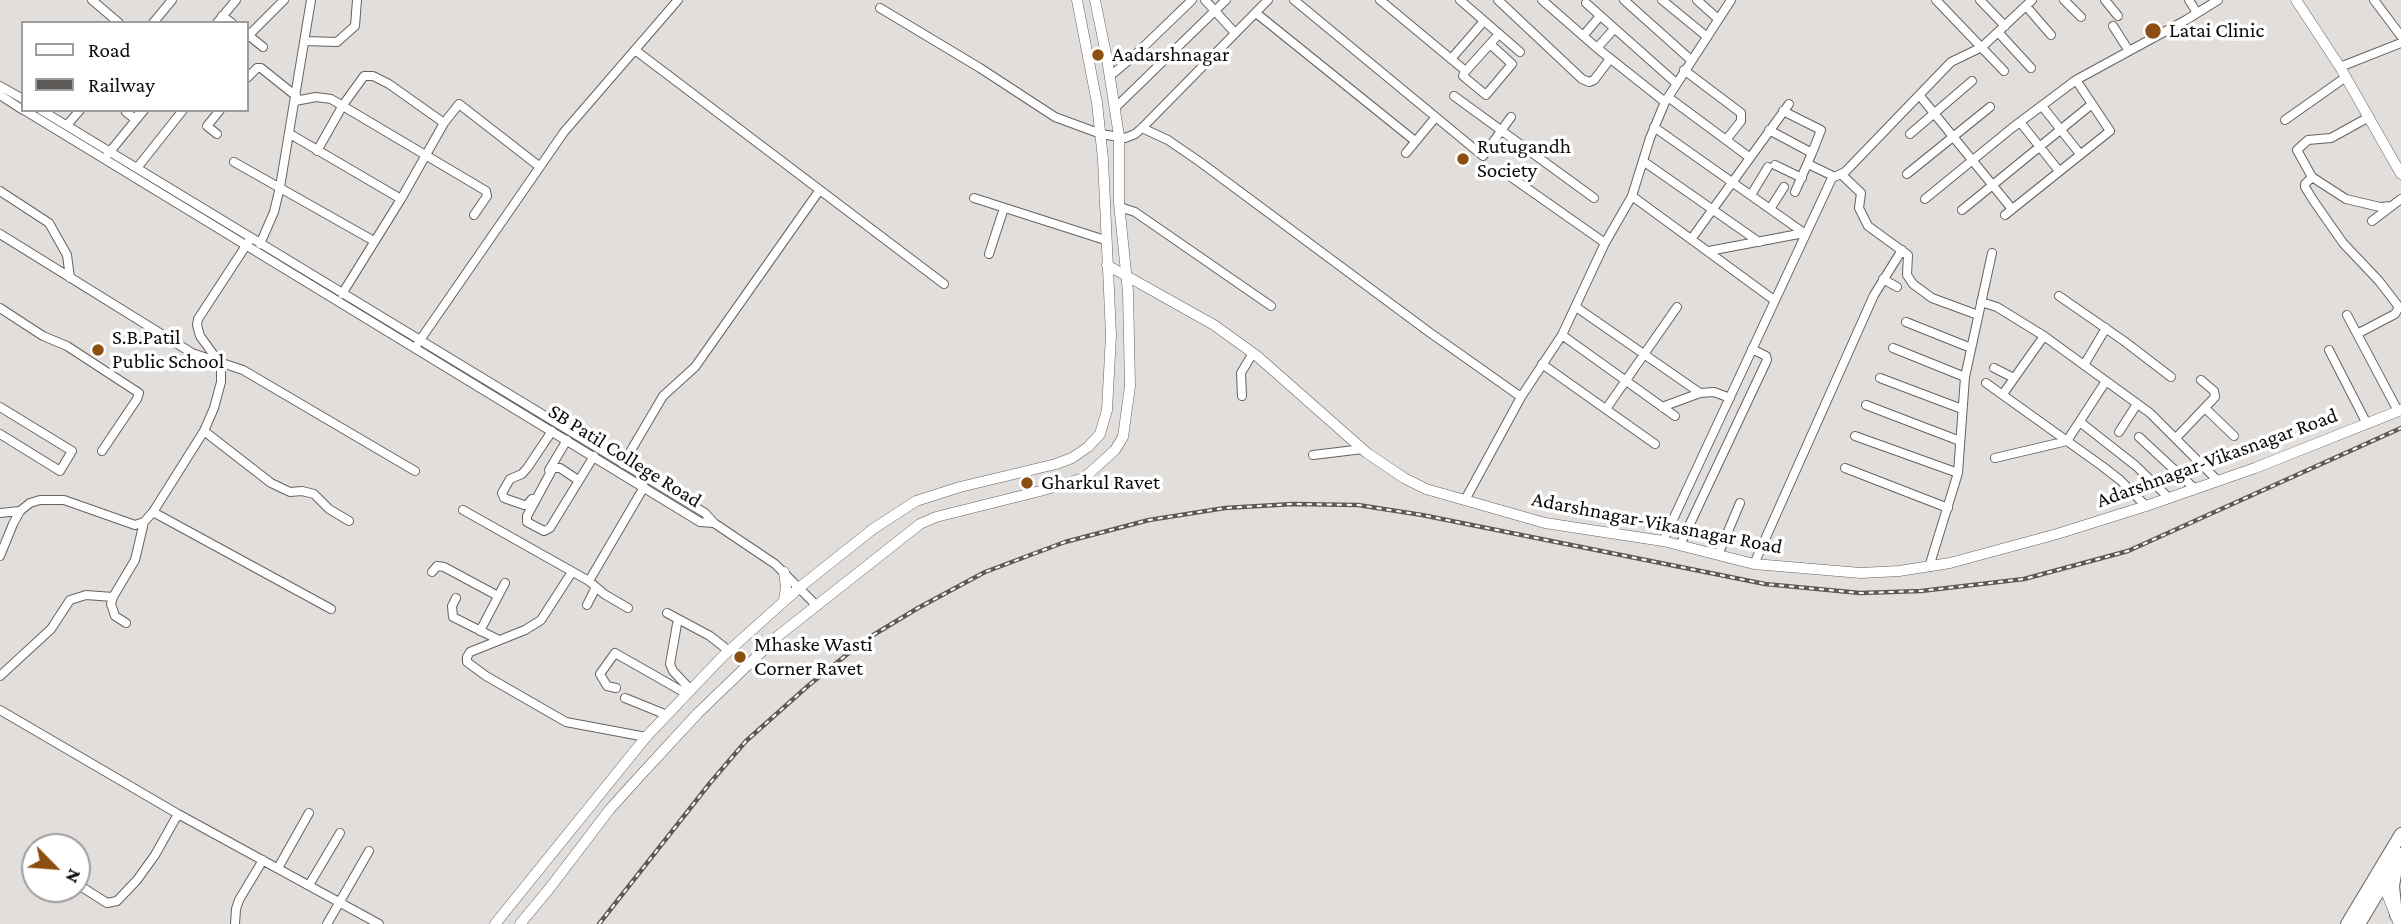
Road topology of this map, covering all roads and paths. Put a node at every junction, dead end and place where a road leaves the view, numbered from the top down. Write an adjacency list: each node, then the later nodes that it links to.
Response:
1 (92, 0): 42 (street)
2 (236, 0): 40 (street)
3 (284, 0): 49 (street)
4 (311, 0): 56 (street)
5 (357, 0): 56 (street)
6 (677, 0): 62 (street)
7 (1192, 0): 73 (street)
8 (1205, 0): 34 (street)
9 (1226, 0): 34 (street)
10 (1268, 0): 35 (street)
11 (1294, 0): 102 (street)
12 (1380, 0): 65 (street)
13 (1460, 0): 44 (street)
14 (1498, 0): 66 (street)
15 (1542, 0): 53 (street)
16 (1624, 0): 67 (street)
17 (1662, 0): 54 (street)
18 (1697, 0): 41 (street)
19 (1936, 0): 60 (street)
20 (1980, 0): 47 (street)
21 (2064, 0): 39 (street)
22 (2105, 0): 38 (street)
23 (2189, 0): 36 (street)
24 (2218, 0): 36 (street)
25 (2295, 0): 68 (main road)
26 (2374, 0): 55 (street)
27 (170, 1): 43 (street)
28 (1077, 1): 114 (main road)
29 (1729, 1): 41 (street)
30 (1098, 2): 73 (main road)
31 (1586, 3): 37 (street)
32 (2029, 3): 47 (street); 51 (street)
33 (880, 8): 114 (street)
34 (1215, 11): 48 (street); 89 (street)
35 (1256, 13): 48 (street); 119 (street)
36 (2197, 13): 63 (street)
37 (1600, 16): 46 (street); 53 (street)
38 (2118, 16)
39 (2081, 17)
40 (220, 19)
41 (1718, 19): 54 (street)
42 (117, 21)
43 (155, 21)
44 (1484, 21): 50 (street); 65 (street)
45 (2113, 26): 63 (street)
46 (1614, 29): 61 (street); 78 (street)
47 (2002, 29): 60 (street); 70 (street)
48 (1235, 33): 108 (street)
49 (248, 34)
50 (1499, 34): 58 (street); 64 (street)
51 (2051, 35)
52 (248, 36): 59 (street)
53 (1583, 36): 61 (street)
54 (1706, 36): 67 (street)
55 (2401, 37)
56 (304, 41): 84 (street)
57 (2401, 43): 68 (street)
58 (1490, 44): 58 (street)
59 (263, 47)
60 (1982, 47): 72 (street); 82 (street)
61 (1597, 48): 66 (street)
62 (635, 50): 132 (street); 146 (street)
63 (2129, 51): 76 (street)
64 (1520, 52)
65 (1451, 59): 69 (street)
66 (1610, 59): 85 (street)
67 (1691, 60): 71 (street)
68 (2340, 67): 75 (main road)
69 (1462, 68)
70 (2031, 68)
71 (1684, 70): 78 (street); 118 (street)
72 (2004, 71)
73 (1110, 76): 89 (main road)
74 (248, 77): 84 (street)
75 (2346, 77): 101 (main road); 103 (street)
76 (2076, 80): 86 (street); 88 (street)
77 (1972, 81): 98 (street)
78 (1676, 83): 85 (street)
79 (0, 86): 83 (street)
80 (0, 95): 91 (street, SB Patil College Road)
81 (1454, 96): 109 (street)
82 (1920, 96): 98 (street); 137 (street)
83 (21, 98)
84 (295, 98): 87 (street); 113 (street)
85 (1666, 99): 107 (street); 118 (street)
86 (2092, 104): 111 (street); 124 (street)
87 (343, 105): 105 (street); 121 (street); 126 (street)
88 (2042, 106): 104 (street); 111 (street)
89 (1116, 107): 116 (main road)
90 (1990, 107): 117 (street)
91 (21, 109)
92 (27, 112): 125 (street, SB Patil College Road)
93 (44, 112): 106 (street, SB Patil College Road)
94 (78, 112): 106 (street)
95 (126, 112): 99 (street)
96 (181, 112): 133 (street)
97 (217, 112): 112 (street)
98 (1933, 113): 115 (street); 117 (street)
99 (140, 114): 125 (street)
100 (1511, 117): 109 (street)
101 (2369, 117): 136 (main road); 139 (street)
102 (1435, 118): 109 (street); 119 (street)
103 (2285, 120)
104 (2020, 122): 120 (street); 129 (street)
105 (444, 123): 126 (street); 132 (street)
106 (67, 125): 125 (street, SB Patil College Road)
107 (1654, 127): 128 (street); 141 (street)
108 (1142, 128): 116 (street); 223 (street)
109 (1501, 130): 151 (street)
110 (1769, 130): 123 (street); 123 (street); 127 (street)
111 (2060, 130): 120 (street); 124 (street)
112 (217, 134)
113 (290, 134): 121 (street); 143 (street)
114 (1101, 134): 116 (street); 168 (main road)
115 (1910, 134)
116 (1119, 136): 156 (main road)
117 (1953, 137): 129 (street); 135 (street)
118 (1726, 140): 127 (street)
119 (1415, 141): 122 (street)
120 (2040, 146): 134 (street); 142 (street)
121 (317, 151): 152 (street)
122 (1406, 153)
123 (1812, 153): 131 (street)
124 (2080, 154): 134 (street)
125 (107, 155): 133 (street, SB Patil College Road); 170 (street, SB Patil College Road)
126 (426, 155): 152 (street); 162 (street)
127 (1749, 157): 141 (street)
128 (1643, 161): 149 (street); 158 (street)
129 (1973, 161): 142 (street); 153 (street)
130 (234, 162): 143 (street)
131 (1808, 164): 137 (street); 140 (street)
132 (540, 167): 199 (street)
133 (137, 168): 170 (street, SB Patil College Road)
134 (2059, 171): 160 (street)
135 (1906, 174)
136 (2401, 174)
137 (1838, 175): 165 (street); 174 (street)
138 (1511, 177): 172 (street)
139 (2312, 177): 155 (street); 196 (street)
140 (1801, 178): 147 (street); 148 (street)
141 (1731, 182): 148 (street); 158 (street)
142 (1992, 184): 160 (street); 161 (street)
143 (280, 187): 169 (street); 173 (street)
144 (1783, 187): 159 (street)
145 (0, 191): 180 (street)
146 (819, 191): 182 (street); 253 (street)
147 (1795, 192)
148 (1751, 195): 159 (street)
149 (1632, 196): 167 (street); 172 (street)
150 (974, 198): 157 (street)
151 (1594, 198)
152 (401, 199): 169 (street)
153 (1925, 199)
154 (2401, 199): 155 (street)
155 (2391, 206): 164 (street)
156 (1120, 207): 179 (main road); 188 (street)
157 (1004, 208): 168 (street); 177 (street)
158 (1712, 208): 167 (street); 171 (street)
159 (1770, 209): 165 (street)
160 (2012, 209): 163 (street)
161 (1962, 210)
162 (474, 215)
163 (2005, 215)
164 (2372, 220)
165 (1804, 233): 171 (street); 186 (street)
166 (0, 234): 180 (street)
167 (1692, 238): 175 (street)
168 (1105, 240): 178 (main road)
169 (374, 241): 184 (street)
170 (249, 242): 173 (street, SB Patil College Road); 199 (street, SB Patil College Road); 206 (street)
171 (1759, 242): 175 (street)
172 (1605, 243): 189 (street)
173 (260, 244): 184 (street, SB Patil College Road)
174 (1902, 250): 181 (street); 192 (street)
175 (1709, 251): 186 (street)
176 (1992, 253): 187 (street)
177 (989, 254)
178 (1107, 265): 179 (main road, Adarshnagar-Vikasnagar Road); 286 (main road)
179 (1126, 274): 204 (main road, Adarshnagar-Vikasnagar Road); 292 (main road)
180 (70, 278): 206 (street)
181 (1883, 279): 183 (street); 279 (street)
182 (944, 284)
183 (1897, 287)
184 (342, 294): 199 (street, SB Patil College Road)
185 (2059, 296): 195 (street)
186 (1774, 300): 202 (street)
187 (1989, 304): 192 (street); 198 (street)
188 (1271, 306)
189 (1576, 307): 197 (street); 205 (street)
190 (1677, 307): 205 (street)
191 (0, 308): 249 (street)
192 (1978, 315): 201 (street)
193 (2347, 315): 196 (street)
194 (1906, 322): 201 (street)
195 (2106, 328): 208 (street); 213 (street)
196 (2357, 334): 232 (street)
197 (1562, 335): 207 (street); 218 (street)
198 (2044, 336): 208 (street); 215 (street)
199 (417, 344): 237 (street, SB Patil College Road); 253 (street, SB Patil College Road)
200 (1893, 348): 212 (street)
201 (1971, 348): 212 (street)
202 (1752, 349): 210 (street); 211 (street)
203 (2329, 350): 235 (street)
204 (1253, 353): 222 (street); 248 (main road, Adarshnagar-Vikasnagar Road)
205 (1643, 355): 218 (street); 220 (street)
206 (218, 360): 236 (street); 255 (street)
207 (1542, 364): 223 (street); 230 (street)
208 (2084, 365): 217 (street)
209 (1994, 368): 215 (street)
210 (1743, 369): 211 (street); 224 (street)
211 (1759, 377): 276 (street)
212 (1965, 377): 231 (street)
213 (2171, 377)
214 (1880, 378): 231 (street)
215 (2014, 378): 221 (street)
216 (2201, 380): 229 (street)
217 (2106, 381): 225 (street); 234 (street)
218 (1625, 382): 228 (street); 230 (street)
219 (1986, 383): 221 (street)
220 (1700, 393): 224 (street); 228 (street)
221 (2003, 394): 246 (street)
222 (1241, 396)
223 (1521, 397): 262 (street)
224 (1730, 398): 275 (street)
225 (2137, 404): 238 (street); 243 (street)
226 (1866, 405): 245 (street)
227 (0, 407): 239 (street)
228 (1661, 407): 233 (street)
229 (2205, 408): 241 (street); 243 (street)
230 (1606, 409): 247 (street)
231 (1962, 409): 245 (street)
232 (2400, 410): 235 (main road, Adarshnagar-Vikasnagar Road)
233 (1675, 416)
234 (2080, 422): 246 (street); 261 (street)
235 (2367, 424): 258 (main road, Adarshnagar-Vikasnagar Road)
236 (204, 431): 268 (street); 270 (street)
237 (552, 431): 244 (street, SB Patil College Road); 244 (street)
238 (2119, 432)
239 (0, 434)
240 (1855, 436): 256 (street)
241 (2234, 436)
242 (2139, 437): 260 (street)
243 (2176, 438): 258 (street)
244 (567, 440): 251 (street, SB Patil College Road)
245 (1960, 441): 256 (street)
246 (2067, 442): 252 (street); 264 (street)
247 (1655, 444)
248 (1363, 449): 250 (street); 262 (main road, Adarshnagar-Vikasnagar Road)
249 (102, 451)
250 (1313, 455)
251 (594, 456): 257 (street); 259 (street, SB Patil College Road)
252 (1995, 458)
253 (623, 464): 272 (street, SB Patil College Road)
254 (1845, 468): 265 (street)
255 (415, 471)
256 (1958, 473): 265 (street)
257 (578, 480): 257 (street)
258 (2218, 481): 260 (main road, Adarshnagar-Vikasnagar Road)
259 (644, 487): 272 (street, SB Patil College Road); 285 (street)
260 (2194, 489): 261 (main road, Adarshnagar-Vikasnagar Road)
261 (2169, 498): 264 (main road, Adarshnagar-Vikasnagar Road)
262 (1465, 500): 275 (main road, Adarshnagar-Vikasnagar Road)
263 (1740, 503): 277 (street)
264 (2146, 506): 280 (main road, Adarshnagar-Vikasnagar Road)
265 (1948, 508): 280 (street)
266 (463, 510): 282 (street)
267 (20, 511): 269 (street); 271 (street); 273 (street)
268 (153, 512): 271 (street); 294 (street)
269 (0, 513)
270 (349, 521)
271 (144, 522): 288 (street)
272 (714, 523): 283 (street)
273 (13, 524): 274 (street); 278 (street)
274 (0, 529)
275 (1663, 541): 276 (main road, Adarshnagar-Vikasnagar Road)
276 (1680, 545): 277 (main road, Adarshnagar-Vikasnagar Road)
277 (1718, 555): 279 (main road, Adarshnagar-Vikasnagar Road)
278 (0, 556)
279 (1754, 564): 280 (main road, Adarshnagar-Vikasnagar Road)
280 (1929, 568)
281 (432, 572): 287 (street)
282 (572, 572): 285 (street); 299 (street)
283 (784, 572): 286 (street); 290 (main road)
284 (505, 583): 287 (street)
285 (593, 584): 291 (street); 293 (street)
286 (800, 587): 290 (main road); 292 (street)
287 (498, 596): 298 (street)
288 (113, 597): 296 (street); 301 (street)
289 (456, 598): 298 (street)
290 (784, 600): 300 (main road)
291 (587, 605)
292 (817, 606): 326 (main road)
293 (628, 608)
294 (331, 609)
295 (667, 613): 300 (street)
296 (126, 623)
297 (677, 624): 303 (street)
298 (480, 631): 299 (street)
299 (499, 640): 307 (street)
300 (729, 651): 303 (main road)
301 (0, 676)
302 (616, 688): 303 (street)
303 (689, 692): 306 (main road)
304 (625, 698): 306 (street)
305 (0, 710): 309 (street)
306 (667, 715): 307 (main road)
307 (646, 737): 325 (main road)
308 (309, 813): 315 (street)
309 (178, 814): 314 (street); 318 (street)
310 (340, 833): 317 (street)
311 (2401, 834): 316 (highway)
312 (369, 851): 319 (street)
313 (2399, 857): 316 (highway); 320 (highway)
314 (263, 860): 315 (street); 322 (street)
315 (278, 867): 317 (street)
316 (2379, 882): 320 (main road); 321 (highway); 327 (highway)
317 (309, 885): 319 (street)
318 (91, 893)
319 (340, 902): 323 (street); 324 (street)
320 (2398, 920): 321 (highway)
321 (2360, 922)
322 (235, 924)
323 (327, 924)
324 (379, 924)
325 (495, 924)
326 (520, 924)
327 (2347, 924)

